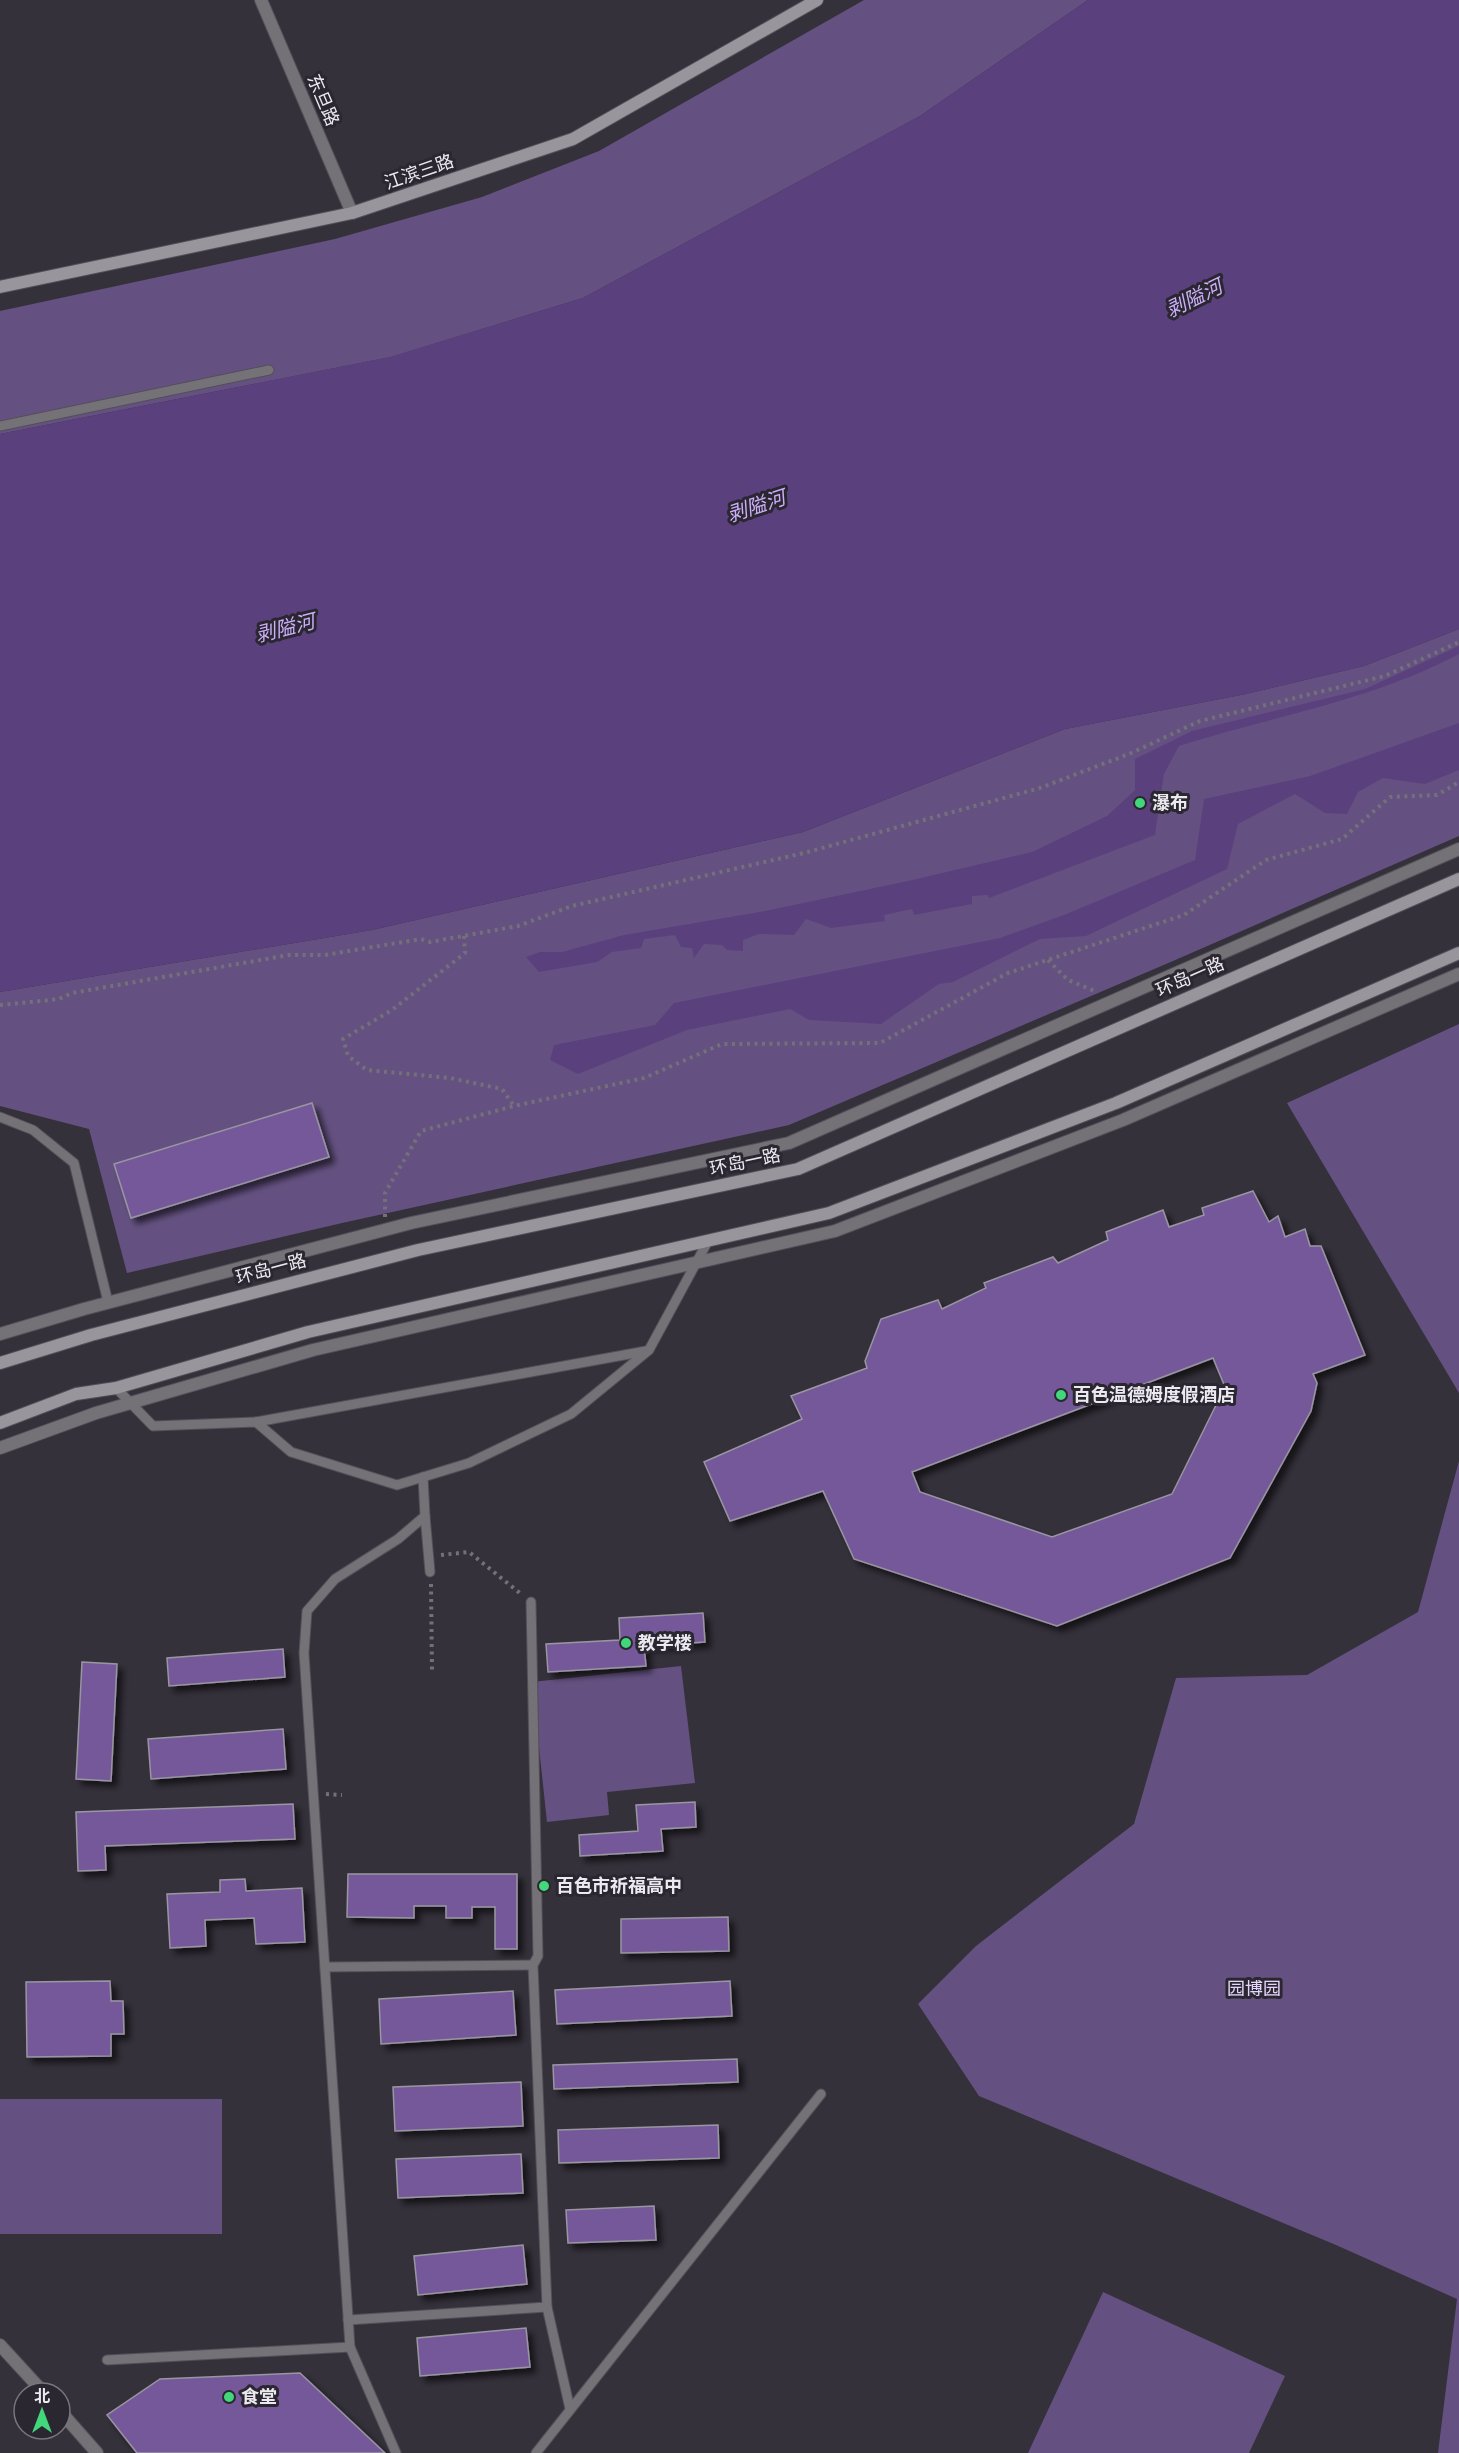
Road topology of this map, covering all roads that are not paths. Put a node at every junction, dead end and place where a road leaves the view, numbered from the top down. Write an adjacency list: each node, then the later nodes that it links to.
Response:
1 (261, 0): 3 (street, 东旦路)
2 (817, 0): 3 (main road, 江滨三路)
3 (352, 213): 4 (main road, 江滨三路)
4 (0, 287)
5 (269, 370): 6 (lane)
6 (0, 426)
7 (1459, 849): 14 (street)
8 (1459, 879): 17 (main road, 环岛一路)
9 (1459, 954): 12 (main road)
10 (1459, 974): 13 (street)
11 (0, 1117): 14 (lane)
12 (708, 1241): 13 (lane); 18 (main road)
13 (696, 1263): 16 (lane); 19 (street)
14 (108, 1302): 15 (street)
15 (0, 1334)
16 (649, 1350): 20 (lane); 23 (lane)
17 (0, 1363)
18 (116, 1388): 19 (lane); 21 (main road)
19 (129, 1403): 20 (lane); 22 (street)
20 (256, 1422): 23 (lane)
21 (0, 1423)
22 (0, 1448)
23 (423, 1477): 24 (lane)
24 (425, 1516): 25 (lane); 28 (lane)
25 (430, 1572)
26 (531, 1602): 27 (lane)
27 (533, 1965): 28 (lane); 30 (lane)
28 (325, 1967): 31 (lane)
29 (822, 2094): 36 (lane)
30 (547, 2307): 31 (lane); 36 (lane)
31 (348, 2320): 33 (lane)
32 (0, 2345): 35 (street)
33 (350, 2347): 34 (lane); 39 (lane)
34 (107, 2360)
35 (33, 2381)
36 (570, 2409): 40 (lane)
37 (72, 2425): 38 (street)
38 (97, 2453)
39 (396, 2453)
40 (536, 2453)

